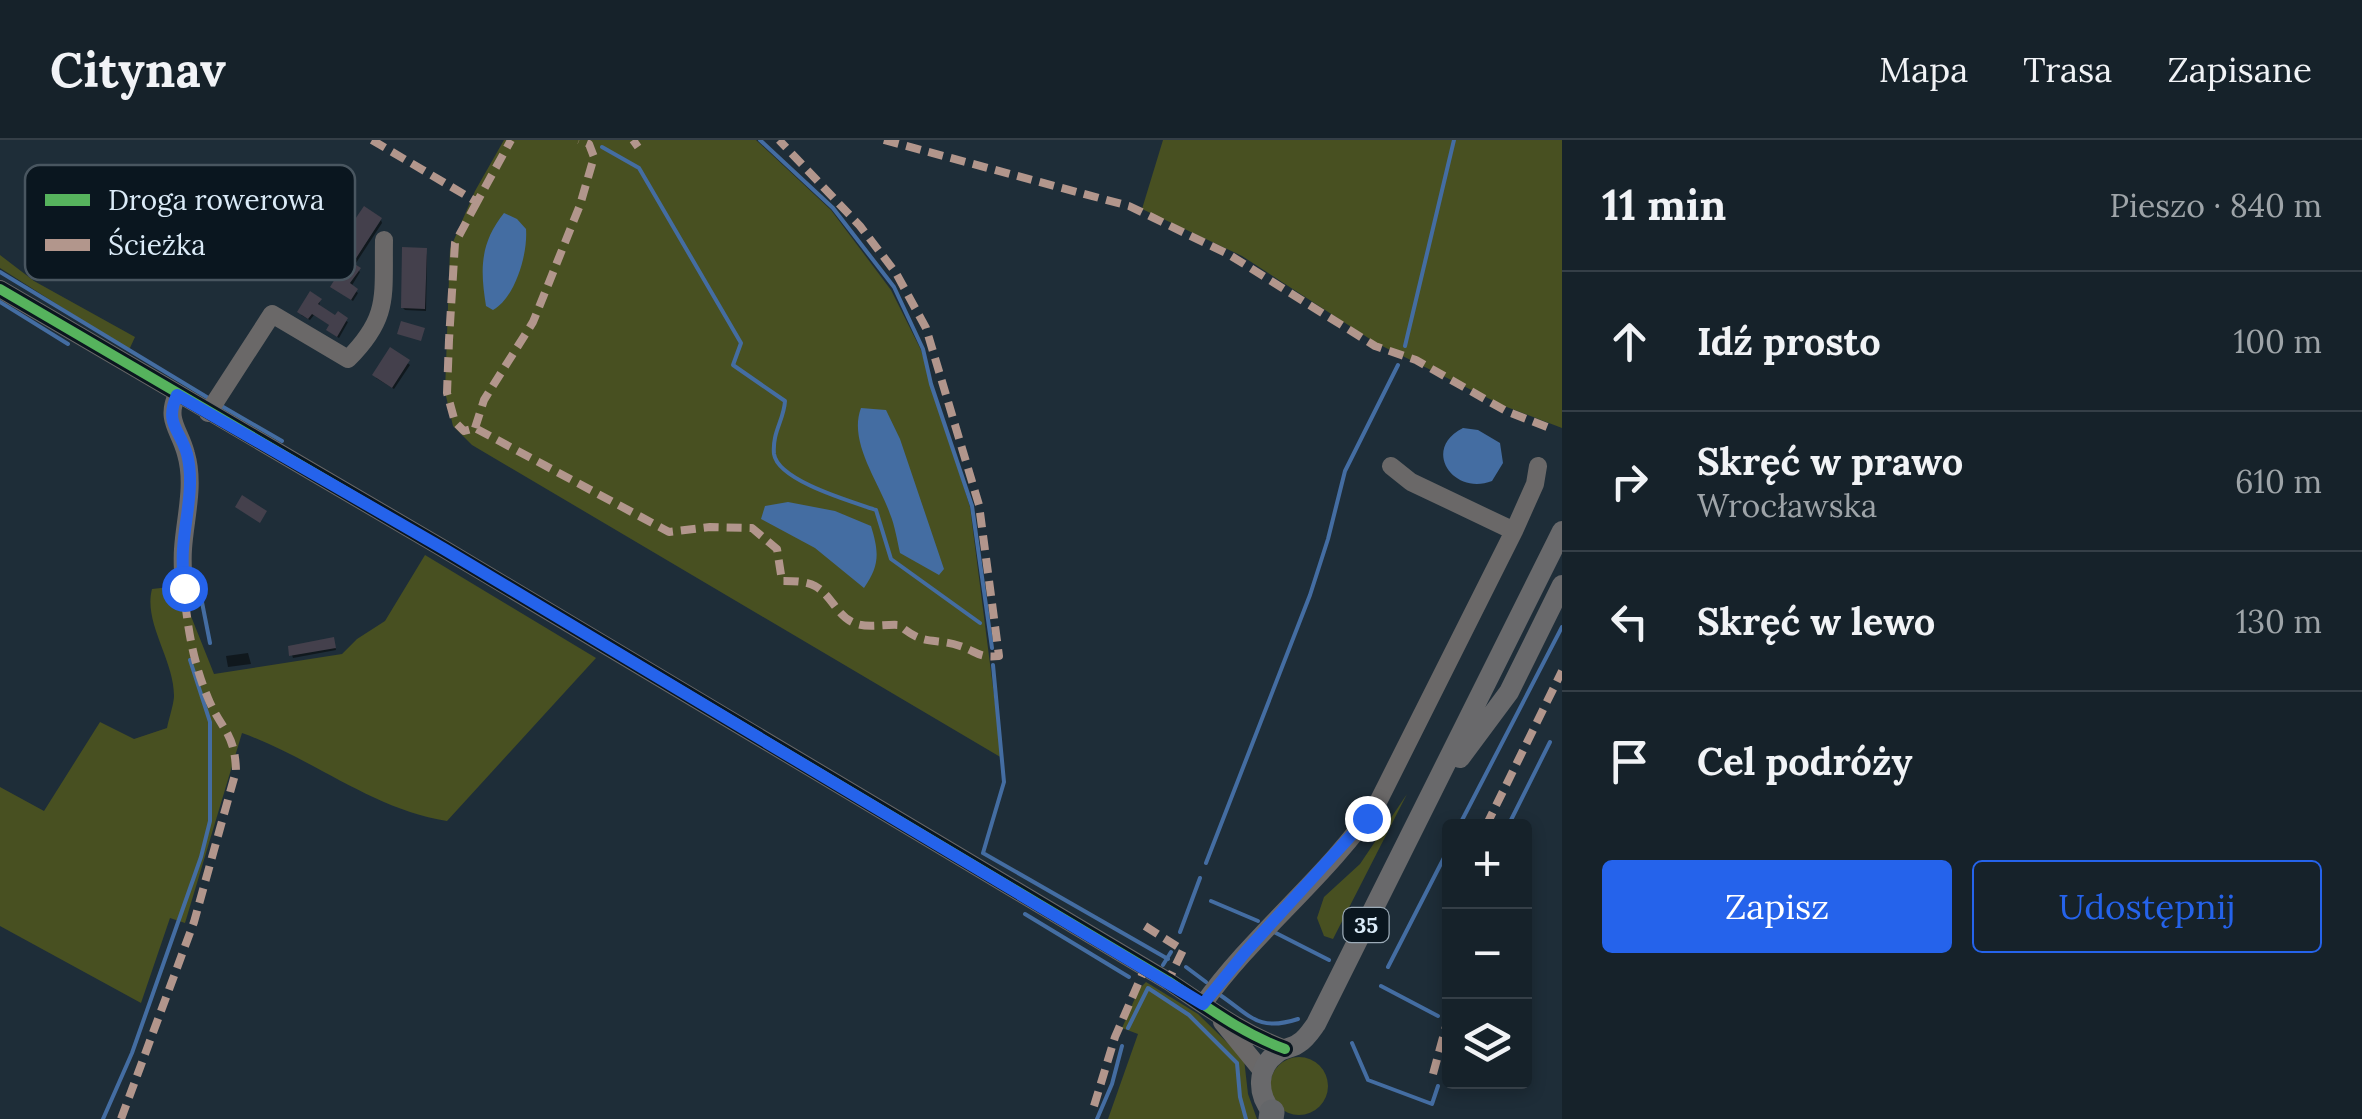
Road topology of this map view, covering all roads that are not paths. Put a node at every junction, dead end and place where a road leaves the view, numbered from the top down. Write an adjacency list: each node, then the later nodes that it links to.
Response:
1 (384, 240): 4 (street)
2 (0, 289): 3 (street)
3 (177, 395): 4 (street); 10 (street)
4 (208, 413): 12 (street)
5 (1390, 466): 7 (street)
6 (1538, 466): 7 (street)
7 (1514, 530): 12 (street)
8 (1562, 530): 11 (main road, 35)
9 (1562, 585): 11 (main road, 35)
10 (184, 588)
11 (1428, 800): 13 (main road, 35)
12 (1209, 1010): 13 (street); 14 (street)
13 (1284, 1049): 14 (main road, 35)
14 (1263, 1072): 15 (main road)
15 (1272, 1116)

